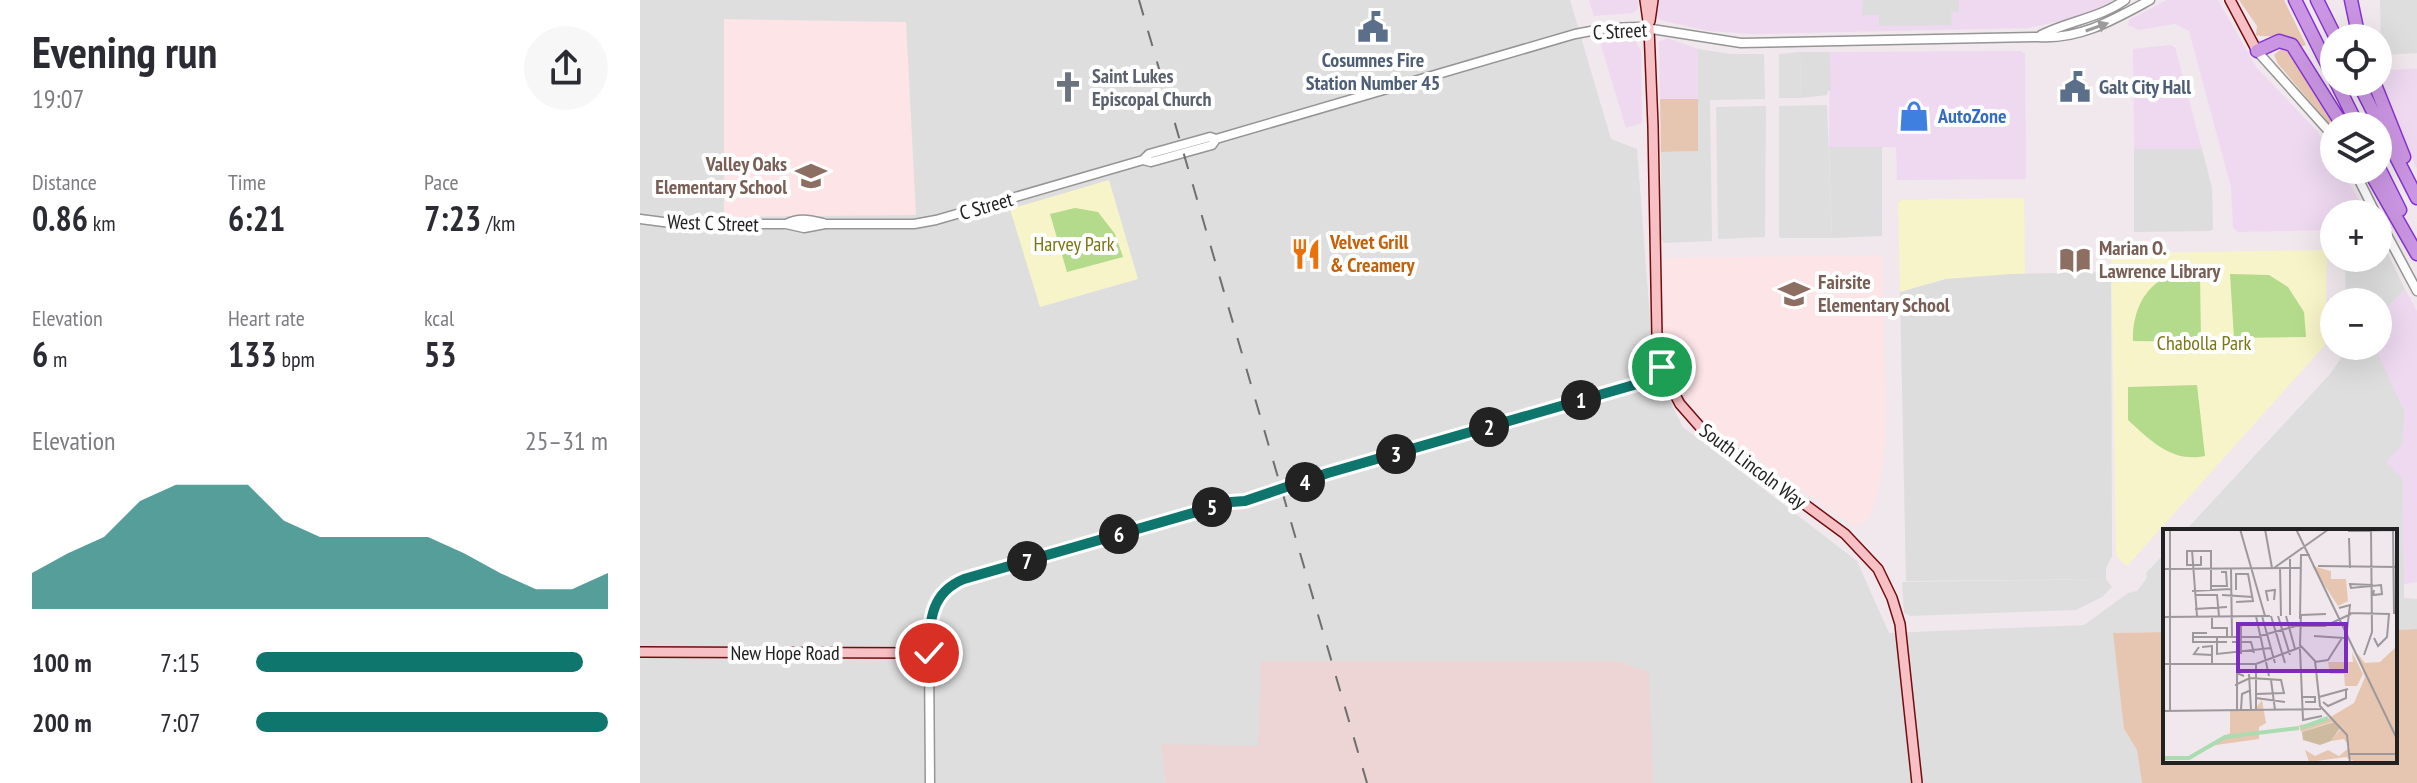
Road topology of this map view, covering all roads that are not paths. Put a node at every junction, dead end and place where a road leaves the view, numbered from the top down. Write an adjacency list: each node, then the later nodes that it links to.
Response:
1 (1645, 0): 11 (main road, South Lincoln Way)
2 (1653, 0): 11 (main road, South Lincoln Way)
3 (2125, 0): 12 (street, C Street)
4 (2150, 0): 12 (street, C Street, one-way to 4)
5 (2230, 0): 14 (main road)
6 (2295, 0): 13 (highway)
7 (2317, 0): 9 (highway)
8 (2351, 0): 10 (highway)
9 (2329, 24)
10 (2356, 24)
11 (1649, 28): 12 (street, C Street); 24 (street, C Street); 29 (main road, South Lincoln Way)
12 (2038, 37)
13 (2320, 50)
14 (2257, 51): 17 (highway); 18 (street)
15 (2365, 96): 22 (highway)
16 (2380, 96): 21 (highway)
17 (2334, 112)
18 (2320, 121)
19 (2377, 184): 27 (highway)
20 (2387, 184): 26 (highway)
21 (2417, 190)
22 (2417, 198)
23 (640, 219): 24 (street, West C Street)
24 (786, 224)
25 (2392, 244): 28 (street)
26 (2417, 244)
27 (2417, 254)
28 (2417, 291)
29 (1665, 376): 31 (main road); 33 (main road, South Lincoln Way)
30 (640, 652): 31 (main road, New Hope Road)
31 (929, 653): 32 (street)
32 (930, 783)
33 (1917, 783)

